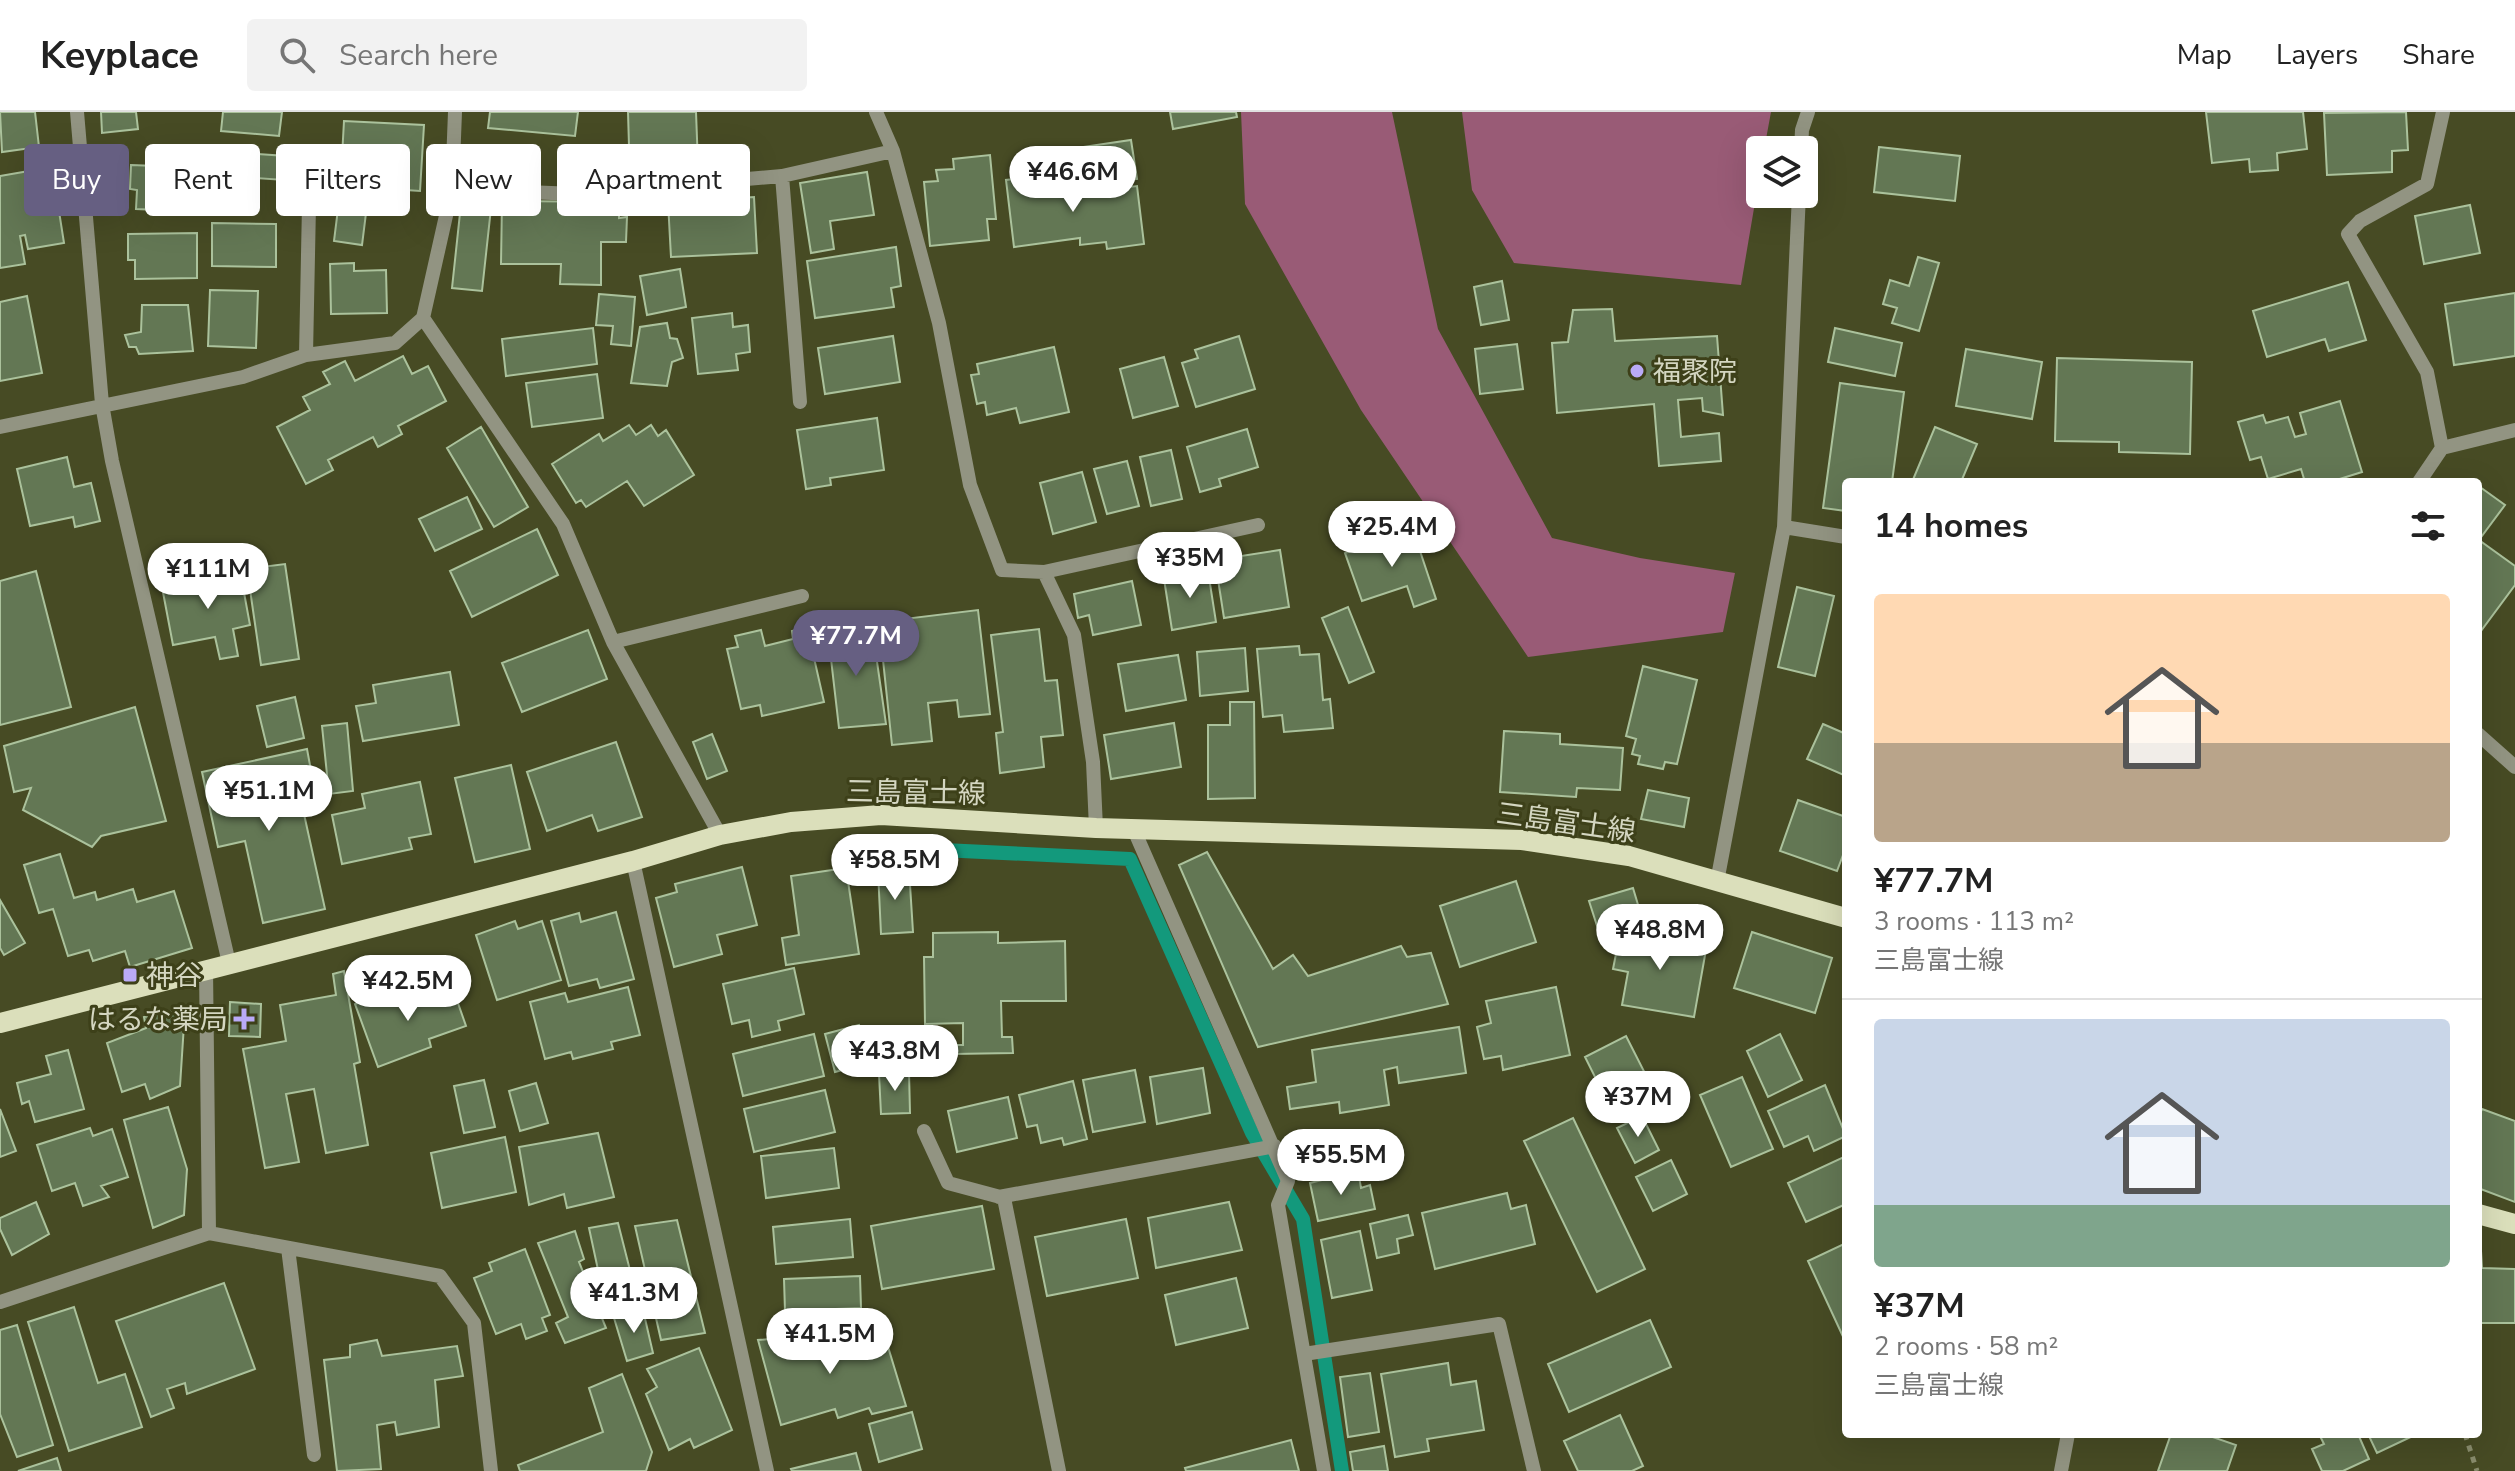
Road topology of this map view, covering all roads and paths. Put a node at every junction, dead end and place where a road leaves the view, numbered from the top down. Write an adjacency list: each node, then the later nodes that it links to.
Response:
1 (77, 112): 17 (street)
2 (455, 112): 7 (street)
3 (876, 112): 8 (street)
4 (1808, 112): 6 (street)
5 (2443, 112): 20 (street)
6 (1802, 136)
7 (454, 144)
8 (893, 151): 9 (street); 25 (street)
9 (782, 176): 10 (street); 16 (street)
10 (541, 193)
11 (1798, 208): 23 (street)
12 (309, 216): 15 (street)
13 (446, 216): 14 (street)
14 (423, 318): 15 (street); 27 (street)
15 (306, 355): 17 (street)
16 (800, 402)
17 (102, 404): 18 (street); 36 (street)
18 (0, 427)
19 (2515, 430): 20 (street)
20 (2442, 448): 21 (street)
21 (2422, 478)
22 (1258, 525): 25 (street)
23 (1784, 527): 24 (street); 34 (street)
24 (1842, 536)
25 (1044, 572): 30 (street)
26 (802, 596): 27 (street)
27 (613, 642): 32 (street)
28 (2482, 738): 29 (street)
29 (2515, 767)
30 (1096, 828): 31 (main road, 三島富士線); 32 (main road, 三島富士線)
31 (1134, 830): 34 (main road, 三島富士線); 40 (street)
32 (720, 835): 33 (main road, 三島富士線)
33 (633, 861): 36 (main road, 三島富士線); 52 (street)
34 (1717, 882): 35 (main road, 三島富士線)
35 (1842, 917)
36 (229, 963): 37 (main road, 三島富士線)
37 (206, 968): 38 (main road, 三島富士線); 44 (street)
38 (0, 1023)
39 (924, 1131): 41 (street)
40 (1275, 1146): 41 (street); 47 (street)
41 (999, 1197): 53 (street)
42 (2482, 1215): 43 (main road)
43 (2515, 1224)
44 (209, 1233): 45 (street); 46 (street)
45 (288, 1248): 50 (street); 51 (street)
46 (0, 1302)
47 (1304, 1354): 54 (street); 55 (street)
48 (2067, 1438): 56 (street)
49 (2466, 1438): 57 (path)
50 (314, 1455)
51 (491, 1471)
52 (767, 1471)
53 (1059, 1471)
54 (1324, 1471)
55 (1534, 1471)
56 (2061, 1471)
57 (2477, 1471)

